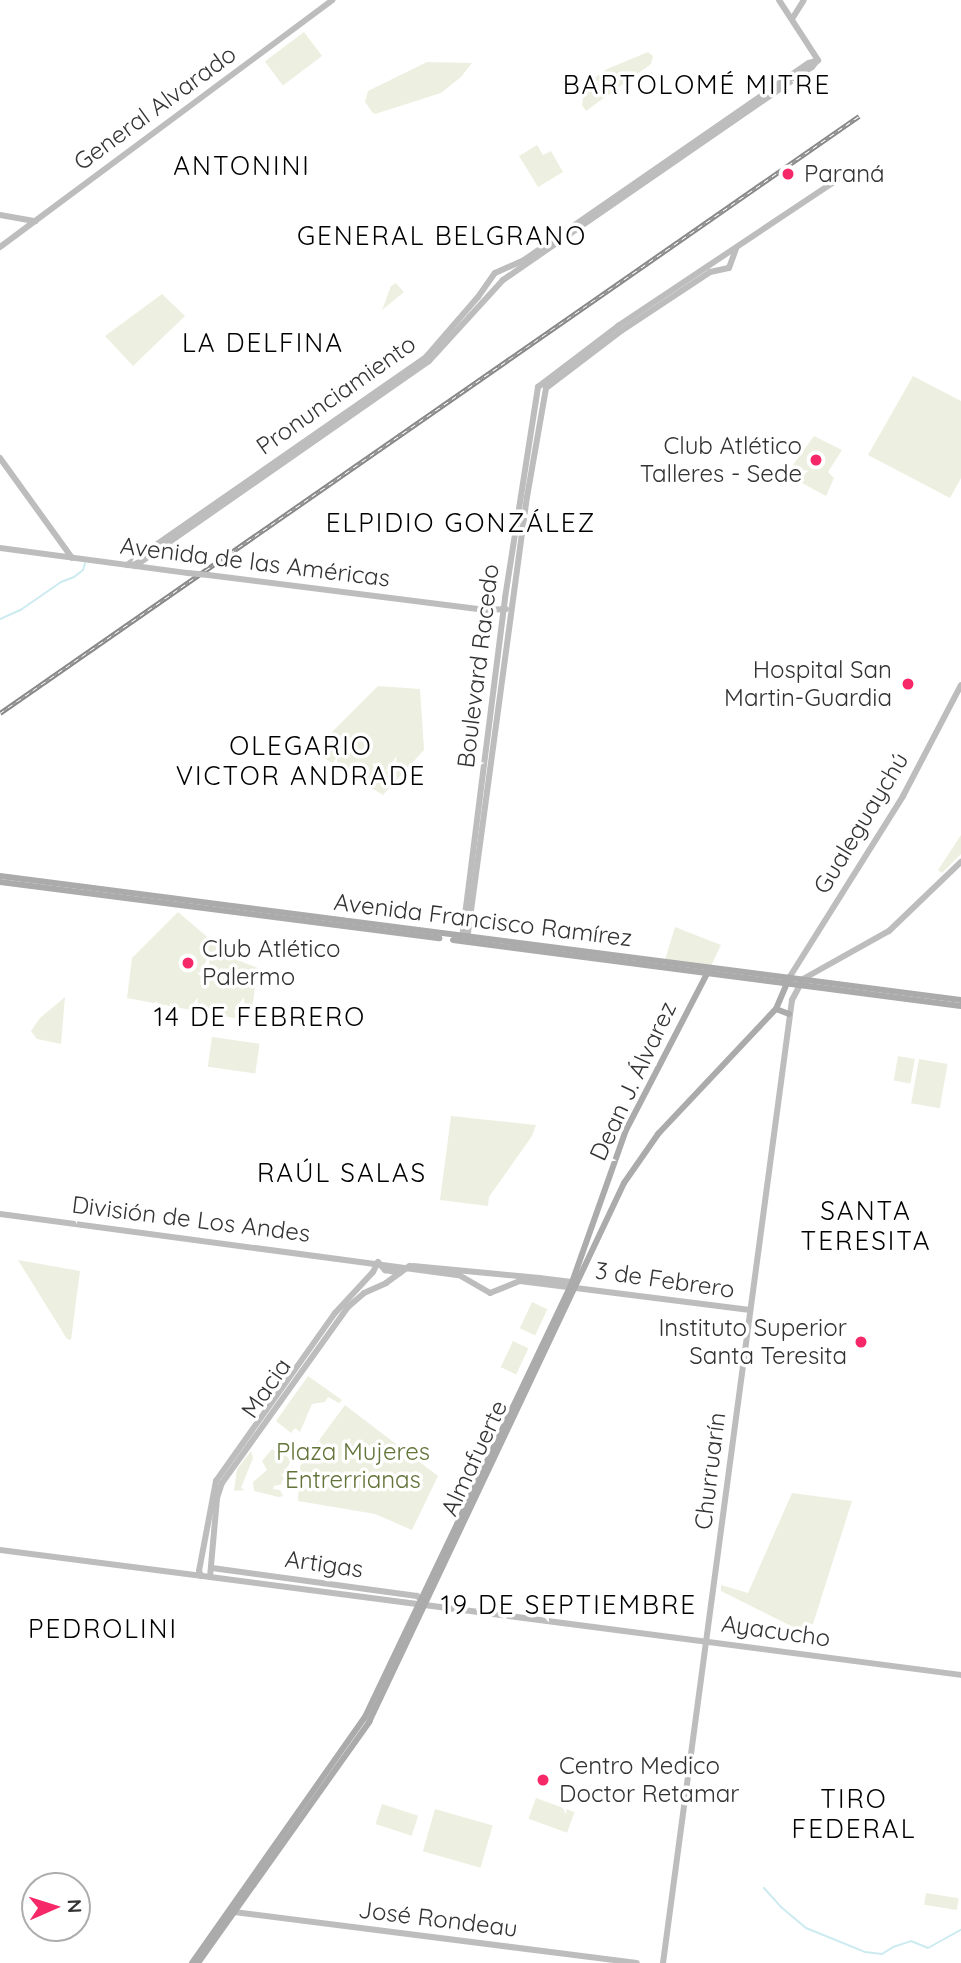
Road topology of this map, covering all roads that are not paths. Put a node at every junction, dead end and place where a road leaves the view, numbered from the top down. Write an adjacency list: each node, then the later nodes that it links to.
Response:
1 (332, 0): 9 (street, General Alvarado)
2 (779, 0): 4 (street)
3 (804, 0): 4 (street)
4 (792, 19): 5 (street)
5 (807, 44): 6 (street); 6 (street, Pronunciamiento)
6 (809, 67): 17 (street, Pronunciamiento); 19 (street, Pronunciamiento)
7 (837, 180): 11 (street, Boulevard Racedo)
8 (0, 215): 9 (street)
9 (35, 221): 10 (street, General Alvarado)
10 (0, 247)
11 (736, 249): 12 (street, Boulevard Racedo); 13 (street)
12 (722, 258): 13 (street); 14 (street); 22 (street, Boulevard Racedo)
13 (731, 262): 14 (street, Boulevard Racedo)
14 (723, 268): 22 (street, Boulevard Racedo)
15 (0, 458): 18 (street)
16 (0, 548): 18 (street, Avenida de las Américas)
17 (151, 554): 20 (street, Pronunciamiento); 21 (street)
18 (72, 558): 19 (street, Avenida de las Américas)
19 (127, 565): 20 (street, Avenida de las Américas)
20 (135, 566): 21 (street, Avenida de las Américas)
21 (149, 568): 22 (street, Avenida de las Américas, bridge)
22 (505, 610): 23 (street); 23 (street, Boulevard Racedo)
23 (507, 622): 28 (street, Boulevard Racedo)
24 (961, 685): 31 (street, Gualeguaychú)
25 (961, 862): 30 (street)
26 (0, 876): 28 (main road, Avenida Francisco Ramírez)
27 (0, 881): 28 (main road, Avenida Francisco Ramírez)
28 (465, 939): 29 (main road, Avenida Francisco Ramírez)
29 (709, 970): 31 (main road, Avenida Francisco Ramírez); 41 (main road, Dean J. Álvarez)
30 (803, 979): 31 (main road, Avenida Francisco Ramírez); 32 (street); 33 (main road, Avenida Francisco Ramírez)
31 (788, 981): 32 (main road, Avenida Francisco Ramírez); 35 (main road, Almafuerte)
32 (797, 985): 34 (main road, Avenida Francisco Ramírez); 36 (street, Churruarín)
33 (961, 1000)
34 (961, 1006)
35 (776, 1009): 36 (main road); 41 (main road, Almafuerte)
36 (789, 1014): 42 (street, Churruarín)
37 (0, 1214): 38 (street, División de Los Andes)
38 (378, 1262): 39 (street, División de Los Andes); 40 (street, División de Los Andes); 44 (street, Macia)
39 (408, 1266): 40 (street, Macia); 41 (street, División de Los Andes); 41 (street, División de Los Andes)
40 (401, 1273): 45 (street, Macia)
41 (573, 1286): 42 (street, 3 de Febrero); 48 (main road, Almafuerte); 49 (main road, Almafuerte)
42 (750, 1310): 50 (street, Churruarín)
43 (0, 1550): 46 (street)
44 (201, 1564): 45 (street, Artigas); 46 (street, Macia)
45 (211, 1567): 47 (street, Macia); 48 (street, Artigas)
46 (201, 1576): 47 (street, Artigas)
47 (210, 1577): 49 (street, Artigas)
48 (422, 1597): 49 (main road, Almafuerte)
49 (421, 1606): 50 (street, Ayacucho); 52 (main road, Almafuerte); 53 (main road, Almafuerte)
50 (706, 1641): 51 (street, Ayacucho); 56 (street, Churruarín)
51 (961, 1675)
52 (234, 1912): 54 (main road, Almafuerte); 55 (street, José Rondeau)
53 (191, 1963)
54 (198, 1963)
55 (637, 1963)
56 (663, 1963)

